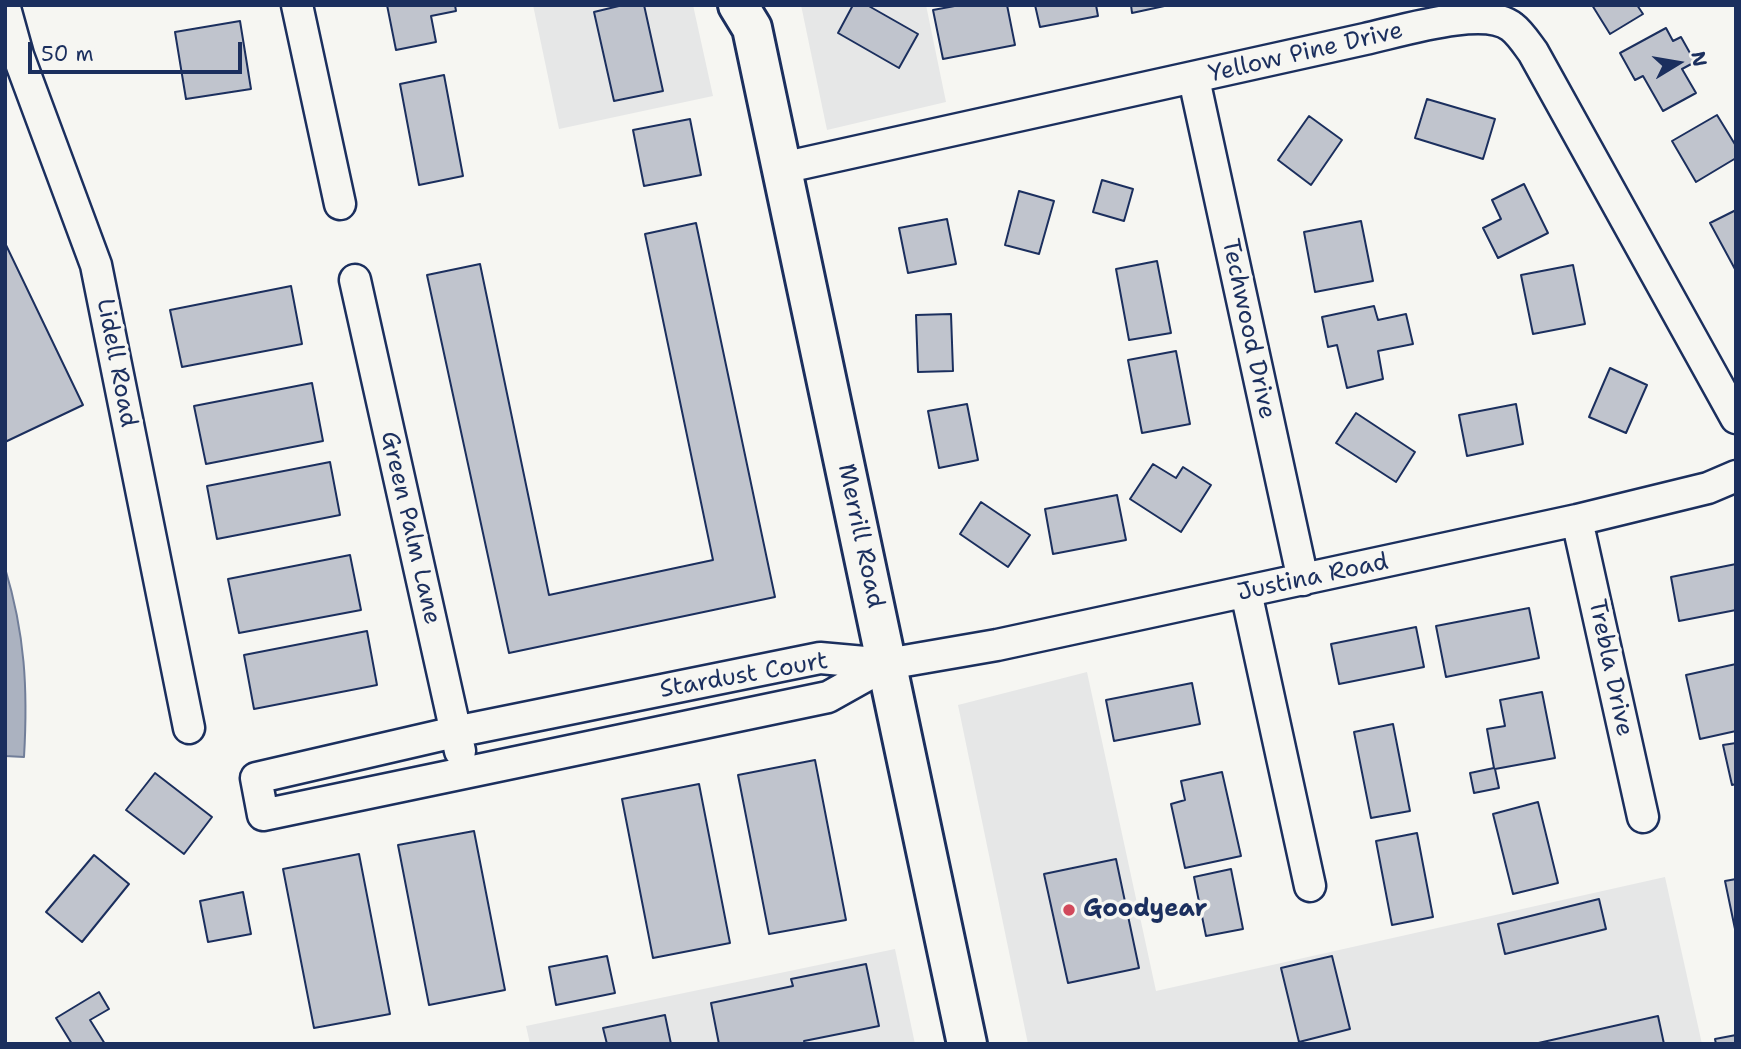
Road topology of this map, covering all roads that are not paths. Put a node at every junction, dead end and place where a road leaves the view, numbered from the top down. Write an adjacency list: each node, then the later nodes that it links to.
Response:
1 (297, 5): 6 (street)
2 (750, 13): 5 (main road, Merrill Road)
3 (8, 27): 14 (street, Lidell Road)
4 (1194, 79): 5 (street, Yellow Pine Drive); 8 (street, Yellow Pine Drive); 11 (street, Techwood Drive)
5 (782, 168): 13 (main road, Merrill Road)
6 (340, 204)
7 (355, 280): 15 (street, Green Palm Lane)
8 (1736, 418)
9 (1736, 476): 10 (street, Justina Road)
10 (1577, 520): 11 (street, Justina Road); 17 (street, Trebla Drive)
11 (1303, 580): 12 (street, Justina Road)
12 (1246, 592): 13 (street, Justina Road); 18 (street)
13 (887, 664): 15 (street, Stardust Court); 16 (street, Stardust Court); 19 (main road, Merrill Road)
14 (189, 728)
15 (455, 732): 16 (street, Green Palm Lane); 16 (street, Stardust Court)
16 (465, 775)
17 (1643, 817)
18 (1310, 886)
19 (967, 1044)

